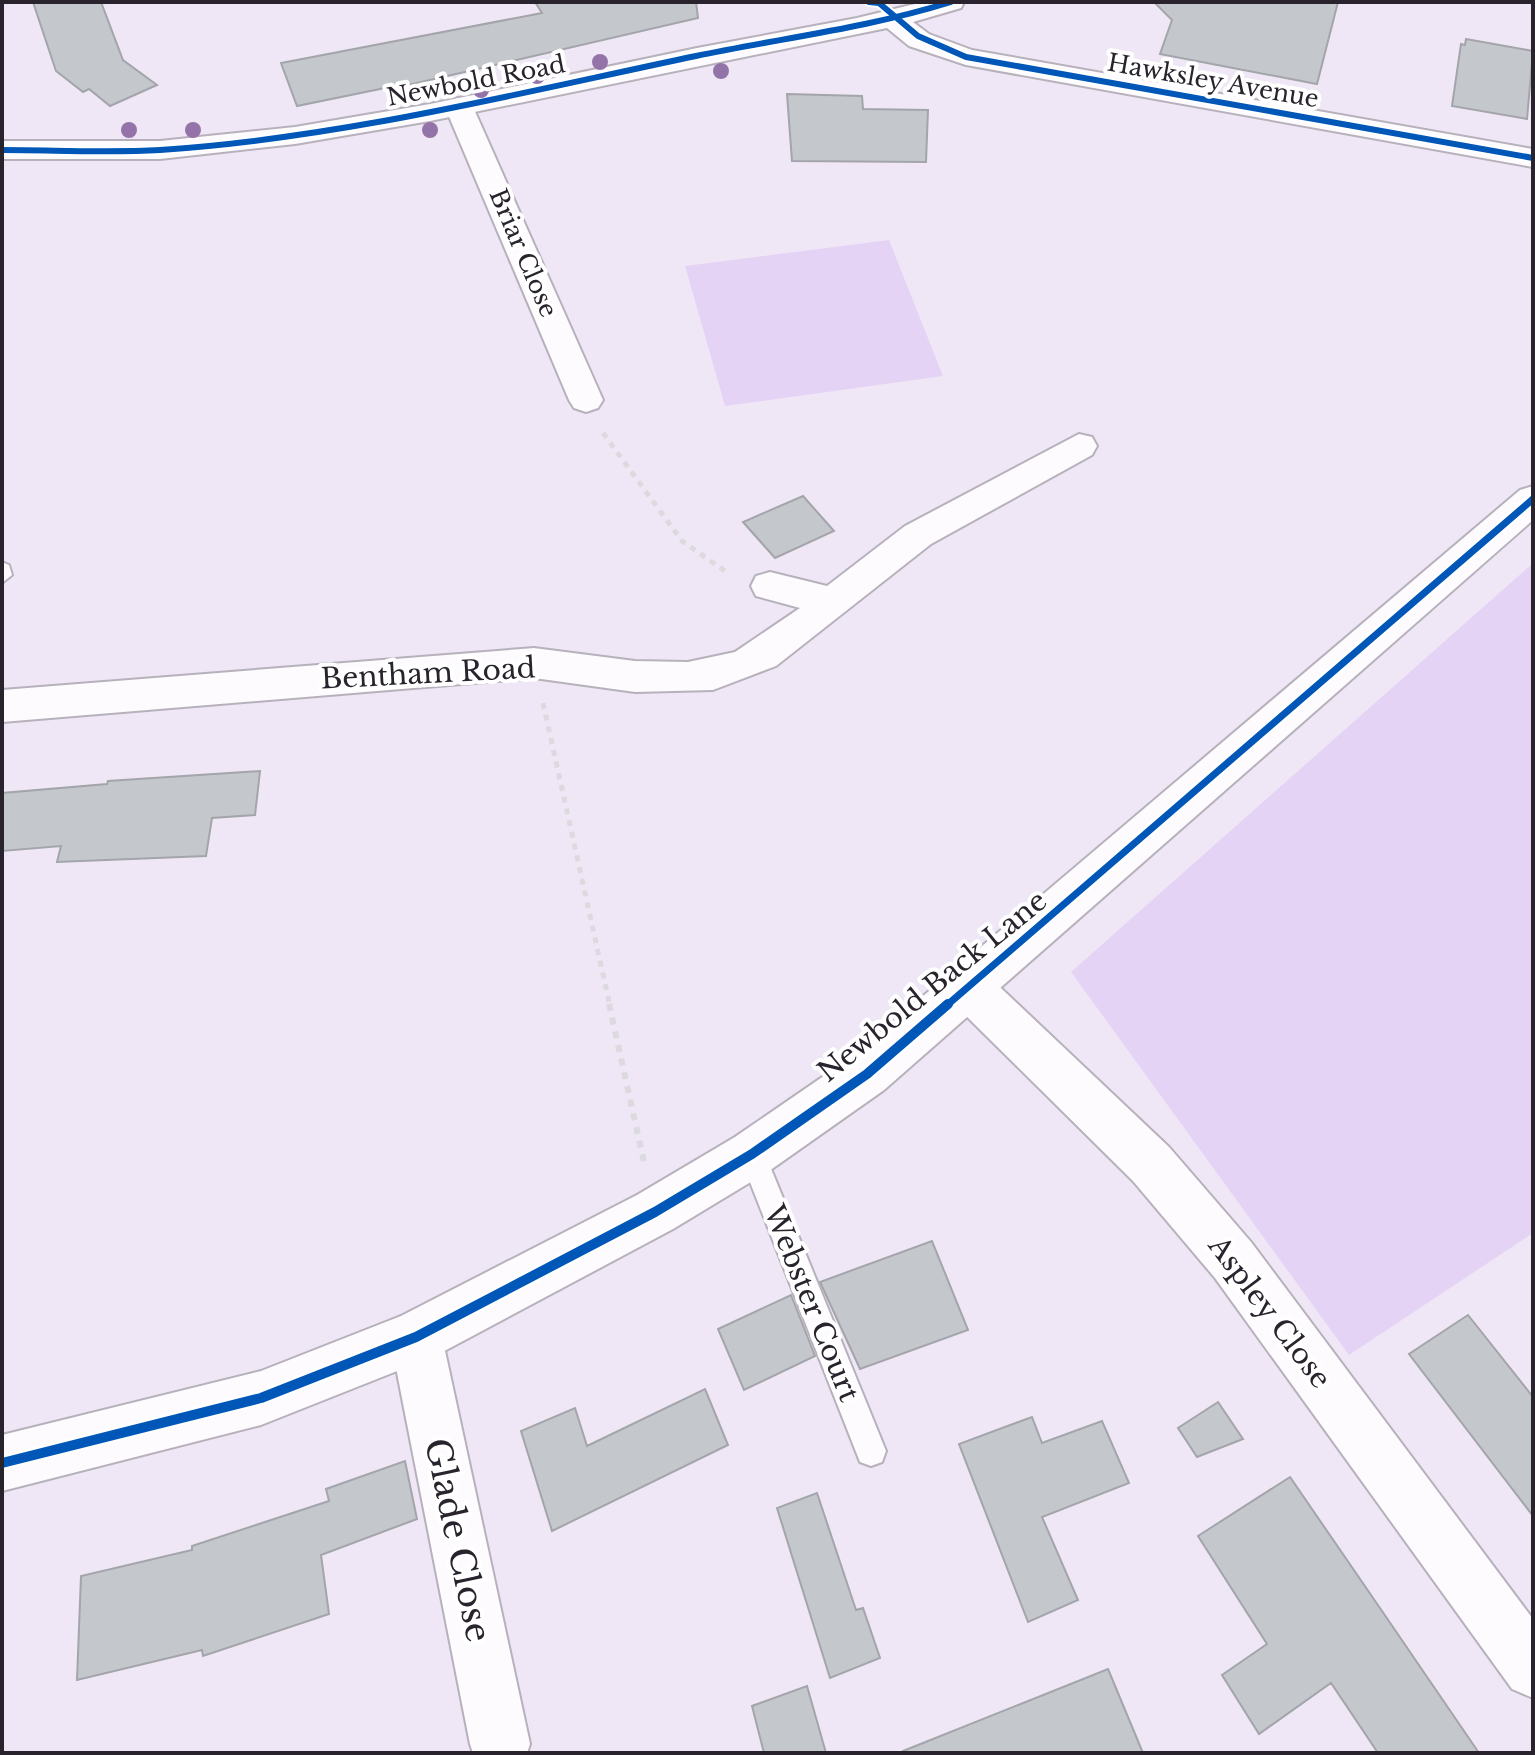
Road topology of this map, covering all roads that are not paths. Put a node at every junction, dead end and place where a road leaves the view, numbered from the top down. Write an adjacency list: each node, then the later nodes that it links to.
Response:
1 (951, 2): 2 (street, Newbold Road)
2 (895, 21): 3 (street, Newbold Road); 5 (street, Hawksley Avenue)
3 (459, 107): 4 (street, Newbold Road); 6 (street, Briar Close)
4 (2, 150)
5 (1533, 158)
6 (586, 400)
7 (1079, 446): 10 (street, Bentham Road)
8 (1533, 499): 12 (street, Newbold Back Lane)
9 (770, 586): 10 (street)
10 (833, 602): 11 (street, Bentham Road)
11 (2, 706)
12 (969, 988): 13 (street, Newbold Back Lane); 17 (street, Aspley Close)
13 (752, 1154): 14 (street, Newbold Back Lane); 15 (lane, Webster Court)
14 (416, 1337): 16 (street, Newbold Back Lane); 18 (street, Glade Close)
15 (871, 1451)
16 (2, 1463)
17 (1533, 1668)
18 (500, 1744)

